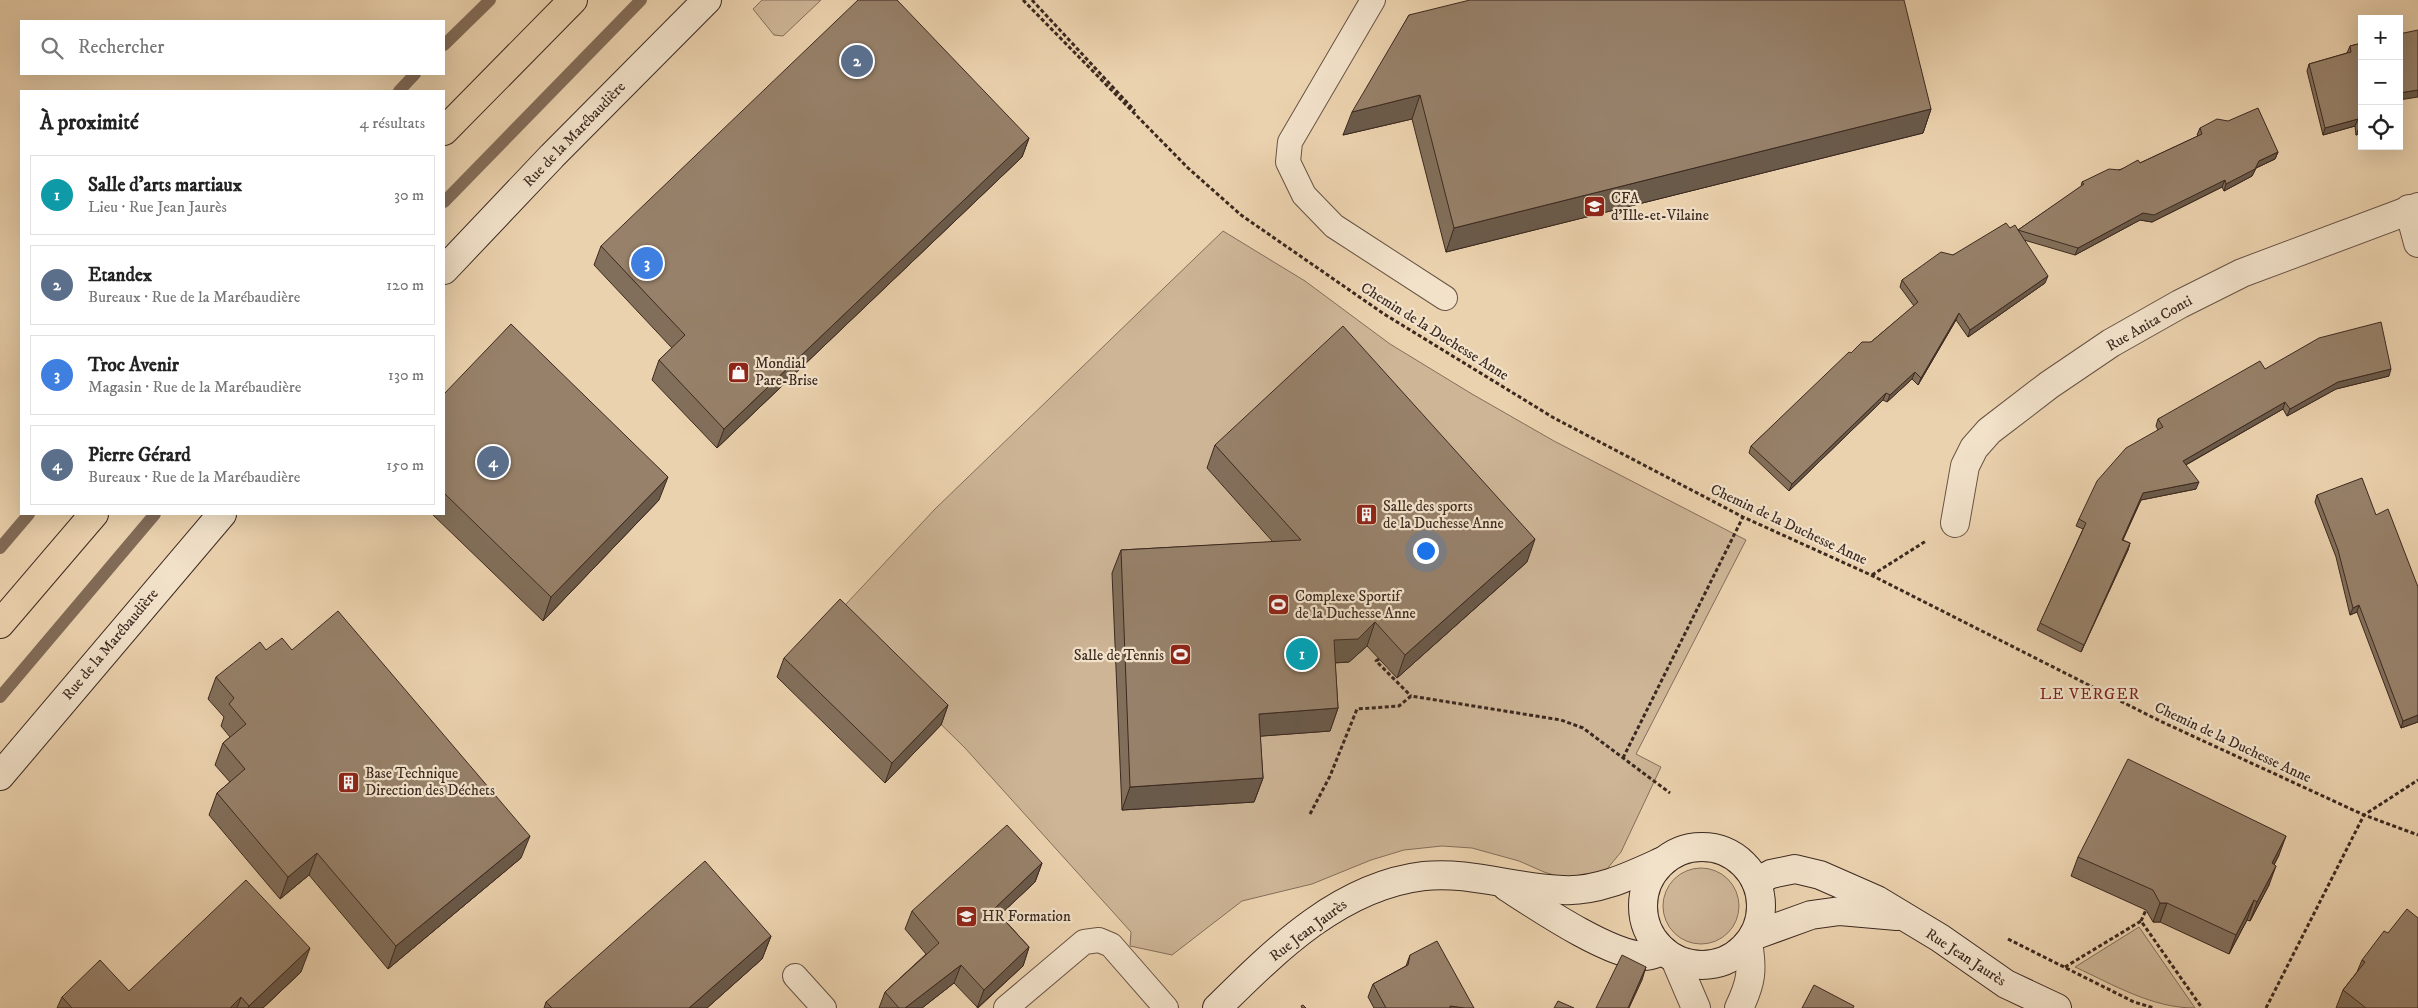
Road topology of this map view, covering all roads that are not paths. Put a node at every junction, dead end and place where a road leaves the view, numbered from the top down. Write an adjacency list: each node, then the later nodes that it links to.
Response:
1 (573, 0): 4 (main road)
2 (708, 0): 7 (street, Rue de la Marébaudière)
3 (1373, 0): 8 (lane)
4 (445, 130)
5 (2413, 208): 6 (street); 11 (street, Rue Anita Conti)
6 (2418, 244)
7 (445, 269)
8 (1446, 298)
9 (93, 515): 12 (main road)
10 (221, 515): 13 (street, Rue de la Marébaudière)
11 (1955, 523)
12 (0, 624)
13 (0, 776)
14 (1663, 861): 15 (street); 16 (street, Rue Jean Jaurès); 19 (street)
15 (1756, 882): 17 (street, Rue Jean Jaurès); 18 (street)
16 (1502, 884): 19 (street, Rue Jean Jaurès); 24 (street, Rue Jean Jaurès)
17 (1903, 916): 18 (street, Rue Jean Jaurès); 27 (street, Rue Jean Jaurès)
18 (1750, 939): 19 (street); 26 (street)
19 (1669, 955): 25 (street)
20 (795, 976): 21 (lane)
21 (824, 1008)
22 (1006, 1008): 23 (lane)
23 (1166, 1008)
24 (1217, 1008)
25 (1696, 1008)
26 (1739, 1008)
27 (2057, 1008)

